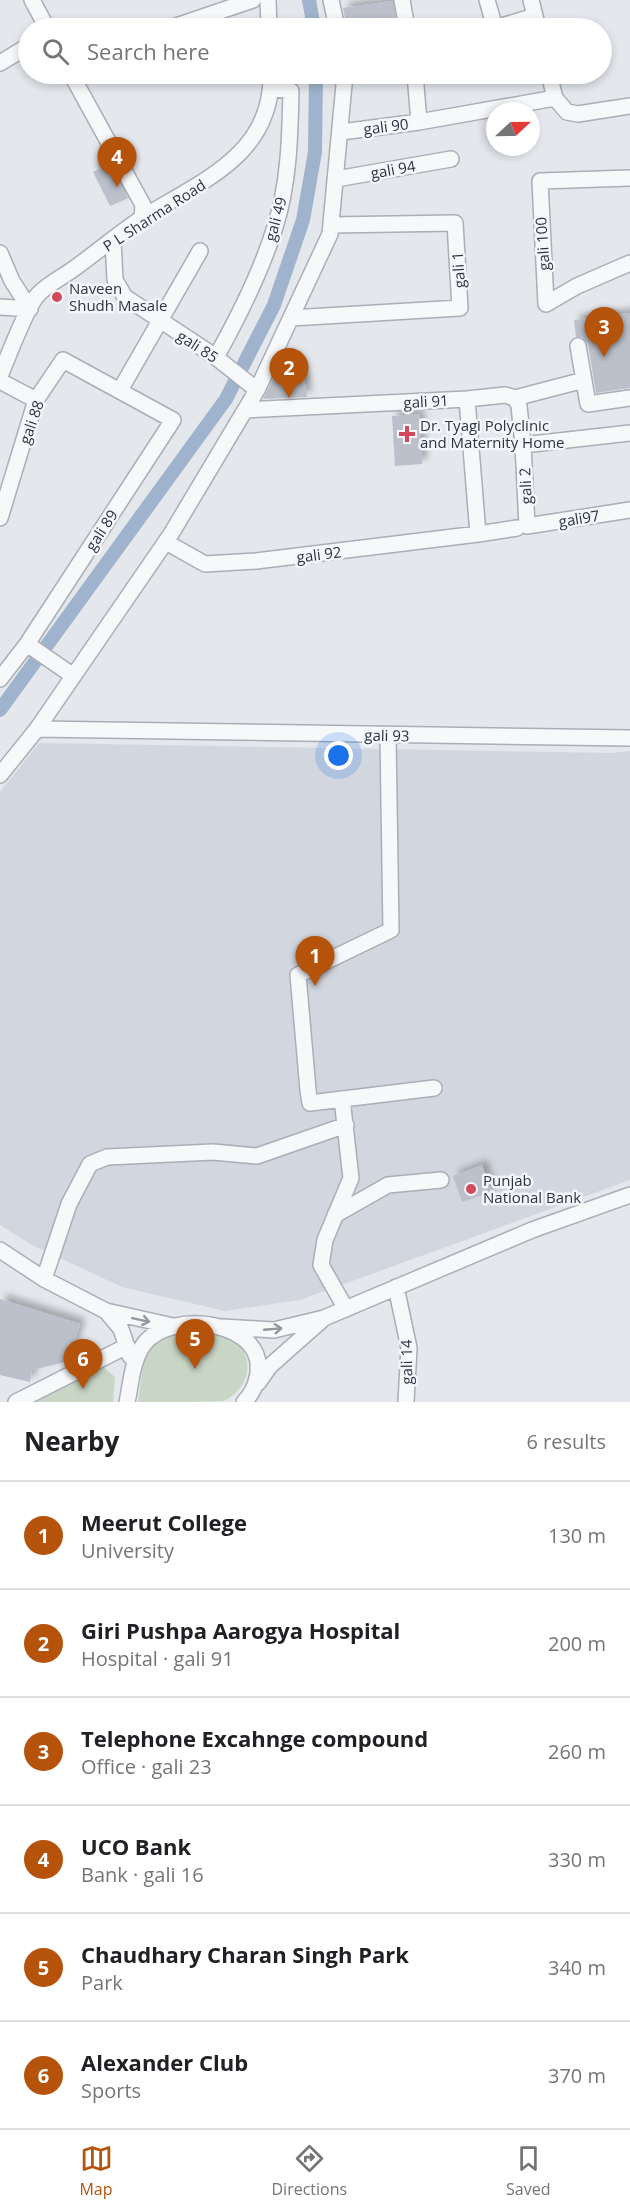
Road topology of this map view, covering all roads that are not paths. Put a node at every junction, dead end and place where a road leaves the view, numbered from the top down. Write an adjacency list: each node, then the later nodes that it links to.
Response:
1 (32, 0): 8 (street)
2 (253, 0): 9 (street)
3 (268, 0): 10 (street)
4 (331, 0): 11 (street)
5 (402, 0): 12 (street)
6 (488, 0): 13 (street)
7 (531, 0): 14 (street)
8 (42, 18)
9 (200, 18)
10 (269, 18)
11 (335, 18)
12 (405, 18)
13 (492, 18)
14 (536, 18)
15 (18, 52): 16 (street)
16 (0, 63)
17 (76, 84): 30 (street)
18 (270, 84): 30 (street, P L Sharma Road)
19 (277, 84): 41 (street, gali 49)
20 (344, 84): 26 (street)
21 (416, 84): 25 (street, gali 90)
22 (552, 84): 23 (street)
23 (555, 98): 24 (street); 25 (street)
24 (630, 106)
25 (418, 122): 26 (street, gali 90)
26 (341, 132): 29 (street)
27 (451, 159): 29 (street, gali 94)
28 (630, 178): 35 (street, gali 100)
29 (336, 179): 31 (street)
30 (142, 219): 32 (street, P L Sharma Road)
31 (331, 225): 38 (street); 38 (street, gali 1)
32 (113, 240): 37 (street, P L Sharma Road); 39 (street, gali 85)
33 (200, 251): 39 (street)
34 (0, 253): 37 (street)
35 (630, 263)
36 (0, 307): 37 (street)
37 (30, 309): 42 (street, P L Sharma Road)
38 (291, 318): 45 (street)
39 (159, 321): 41 (street, gali 85); 46 (street)
40 (578, 346): 43 (street)
41 (216, 357): 45 (street, gali 85)
42 (0, 376)
43 (584, 380): 47 (street); 48 (street)
44 (0, 381): 50 (street)
45 (256, 388): 51 (street)
46 (122, 392): 50 (street, gali 88); 59 (street, gali 89)
47 (510, 397): 49 (street); 53 (street, gali 2)
48 (630, 398)
49 (467, 399): 51 (street, gali 91); 57 (street, gali 91)
50 (36, 400): 55 (street, gali 88)
51 (245, 410): 58 (street)
52 (630, 433): 53 (street)
53 (523, 445): 56 (street, gali 2)
54 (630, 510): 56 (street, gali97)
55 (0, 518)
56 (522, 527): 57 (street)
57 (478, 534): 58 (street, gali 92)
58 (166, 542): 60 (street)
59 (27, 644): 60 (street); 61 (street)
60 (72, 675): 62 (street)
61 (0, 678)
62 (37, 729): 63 (street, gali 93); 65 (street)
63 (387, 735): 64 (street, gali 93); 67 (street)
64 (630, 738)
65 (0, 775)
66 (434, 1088): 67 (street)
67 (342, 1099): 68 (street)
68 (346, 1125): 71 (street); 73 (street)
69 (441, 1180): 71 (street)
70 (630, 1195): 74 (street)
71 (335, 1215): 75 (street)
72 (0, 1250): 73 (street)
73 (44, 1279): 76 (street)
74 (396, 1287): 75 (street); 86 (street, gali 14)
75 (346, 1309): 77 (street)
76 (106, 1311): 78 (street, one-way to 78); 80 (street)
77 (324, 1318): 79 (street, one-way to 77); 82 (street)
78 (176, 1326): 79 (street); 81 (street)
79 (222, 1328): 82 (street)
80 (127, 1346): 81 (street); 83 (street)
81 (134, 1371): 84 (street)
82 (254, 1388): 85 (street)
83 (16, 1402)
84 (127, 1402)
85 (244, 1402)
86 (406, 1402)

